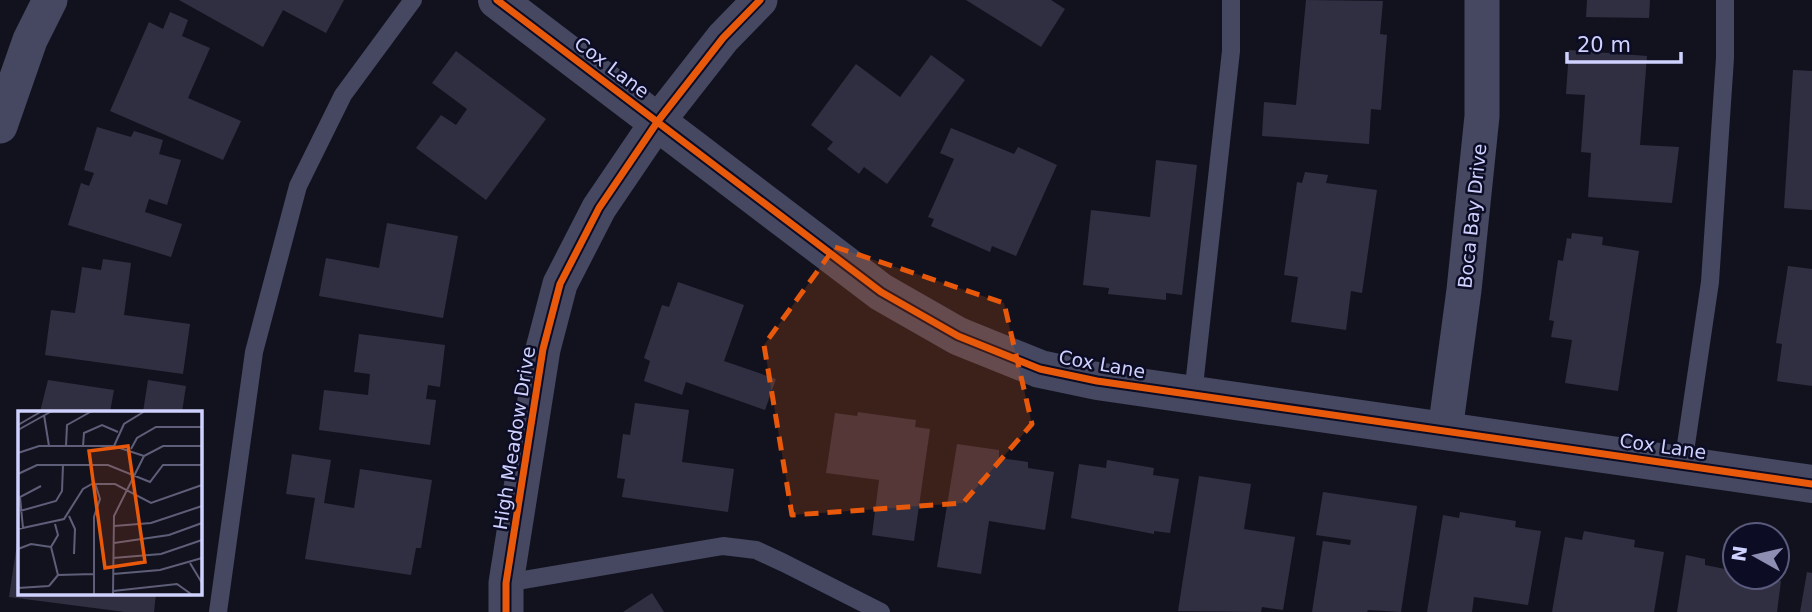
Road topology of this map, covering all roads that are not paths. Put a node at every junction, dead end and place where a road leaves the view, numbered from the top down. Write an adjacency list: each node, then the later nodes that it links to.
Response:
1 (50, 0): 9 (street)
2 (413, 0): 15 (lane)
3 (497, 0): 8 (street, Cox Lane)
4 (760, 0): 8 (street, High Meadow Drive)
5 (1231, 0): 10 (lane)
6 (1482, 0): 11 (street, Boca Bay Drive)
7 (1725, 0): 12 (lane)
8 (659, 121): 10 (street, Cox Lane); 14 (street, High Meadow Drive)
9 (0, 125)
10 (1193, 395): 11 (street, Cox Lane)
11 (1445, 431): 12 (street, Cox Lane)
12 (1683, 465): 13 (street, Cox Lane)
13 (1812, 484)
14 (506, 598): 16 (lane)
15 (218, 612)
16 (881, 612)

